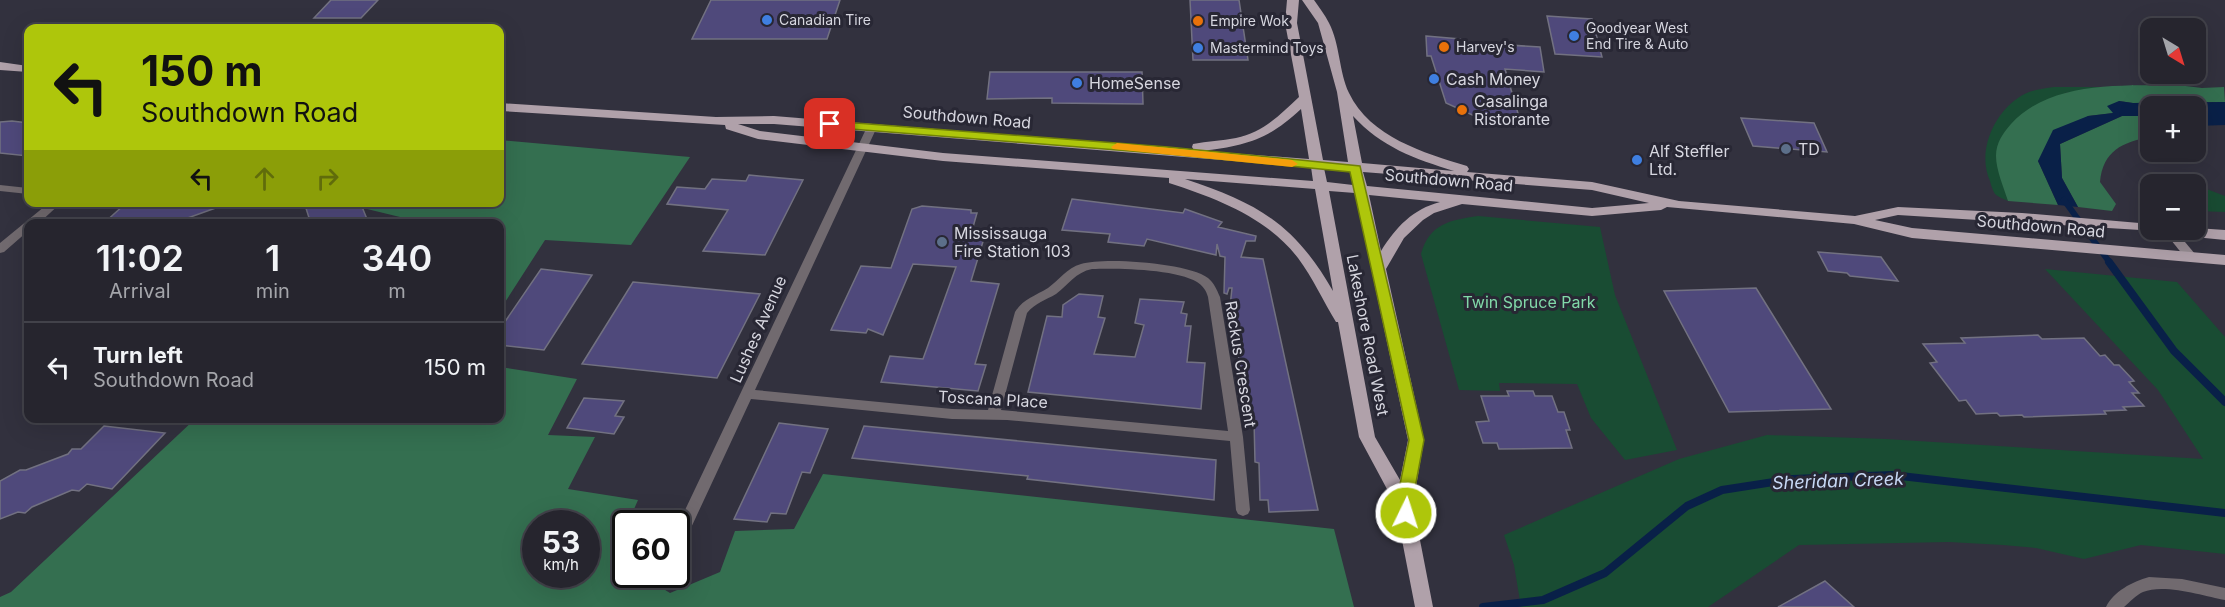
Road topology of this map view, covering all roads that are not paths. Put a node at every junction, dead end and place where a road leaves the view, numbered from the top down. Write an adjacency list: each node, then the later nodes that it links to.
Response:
1 (1293, 0): 6 (main road, Lakeshore Road West)
2 (1308, 0): 5 (main road, Lakeshore Road West)
3 (0, 66): 4 (main road)
4 (24, 69)
5 (1342, 92): 13 (main road, Lakeshore Road West); 15 (main road)
6 (1306, 97): 11 (main road); 12 (main road, Lakeshore Road West)
7 (504, 107): 8 (main road, Southdown Road)
8 (716, 121): 9 (main road, Southdown Road); 10 (main road, Southdown Road)
9 (872, 127): 10 (street, Lushes Avenue); 11 (main road, Southdown Road)
10 (862, 147): 14 (main road, Southdown Road); 35 (street, Lushes Avenue)
11 (1168, 151): 12 (main road, Southdown Road)
12 (1316, 166): 13 (main road, Southdown Road); 16 (main road, Lakeshore Road West)
13 (1356, 168): 15 (main road, Southdown Road); 18 (main road, Lakeshore Road West)
14 (1149, 172): 16 (main road, Southdown Road); 34 (main road)
15 (1491, 177): 21 (main road, Southdown Road)
16 (1320, 186): 18 (main road, Southdown Road); 34 (main road, Lakeshore Road West)
17 (0, 188): 19 (street)
18 (1360, 190): 20 (main road, Southdown Road); 33 (main road, Lakeshore Road West)
19 (24, 191)
20 (1481, 201): 21 (main road, Southdown Road); 33 (main road)
21 (1679, 205): 24 (main road, Southdown Road)
22 (51, 207): 23 (street)
23 (37, 219)
24 (1854, 220): 25 (main road, Southdown Road); 31 (main road, Southdown Road)
25 (2140, 227)
26 (24, 230): 30 (street)
27 (2206, 233): 28 (main road)
28 (2225, 235)
29 (2177, 240): 31 (main road)
30 (0, 249)
31 (2190, 257): 32 (main road, Southdown Road)
32 (2225, 260)
33 (1378, 270): 38 (main road, Lakeshore Road West)
34 (1346, 326): 38 (main road, Lakeshore Road West)
35 (747, 394): 36 (street, Toscana Place); 40 (street, Lushes Avenue)
36 (993, 414): 37 (street, Toscana Place); 37 (street, Rackus Crescent)
37 (1236, 437): 39 (street, Rackus Crescent)
38 (1404, 504): 42 (main road, Lakeshore Road West)
39 (1243, 510)
40 (690, 515)
41 (2225, 594): 43 (street)
42 (1424, 607)
43 (2114, 607)

